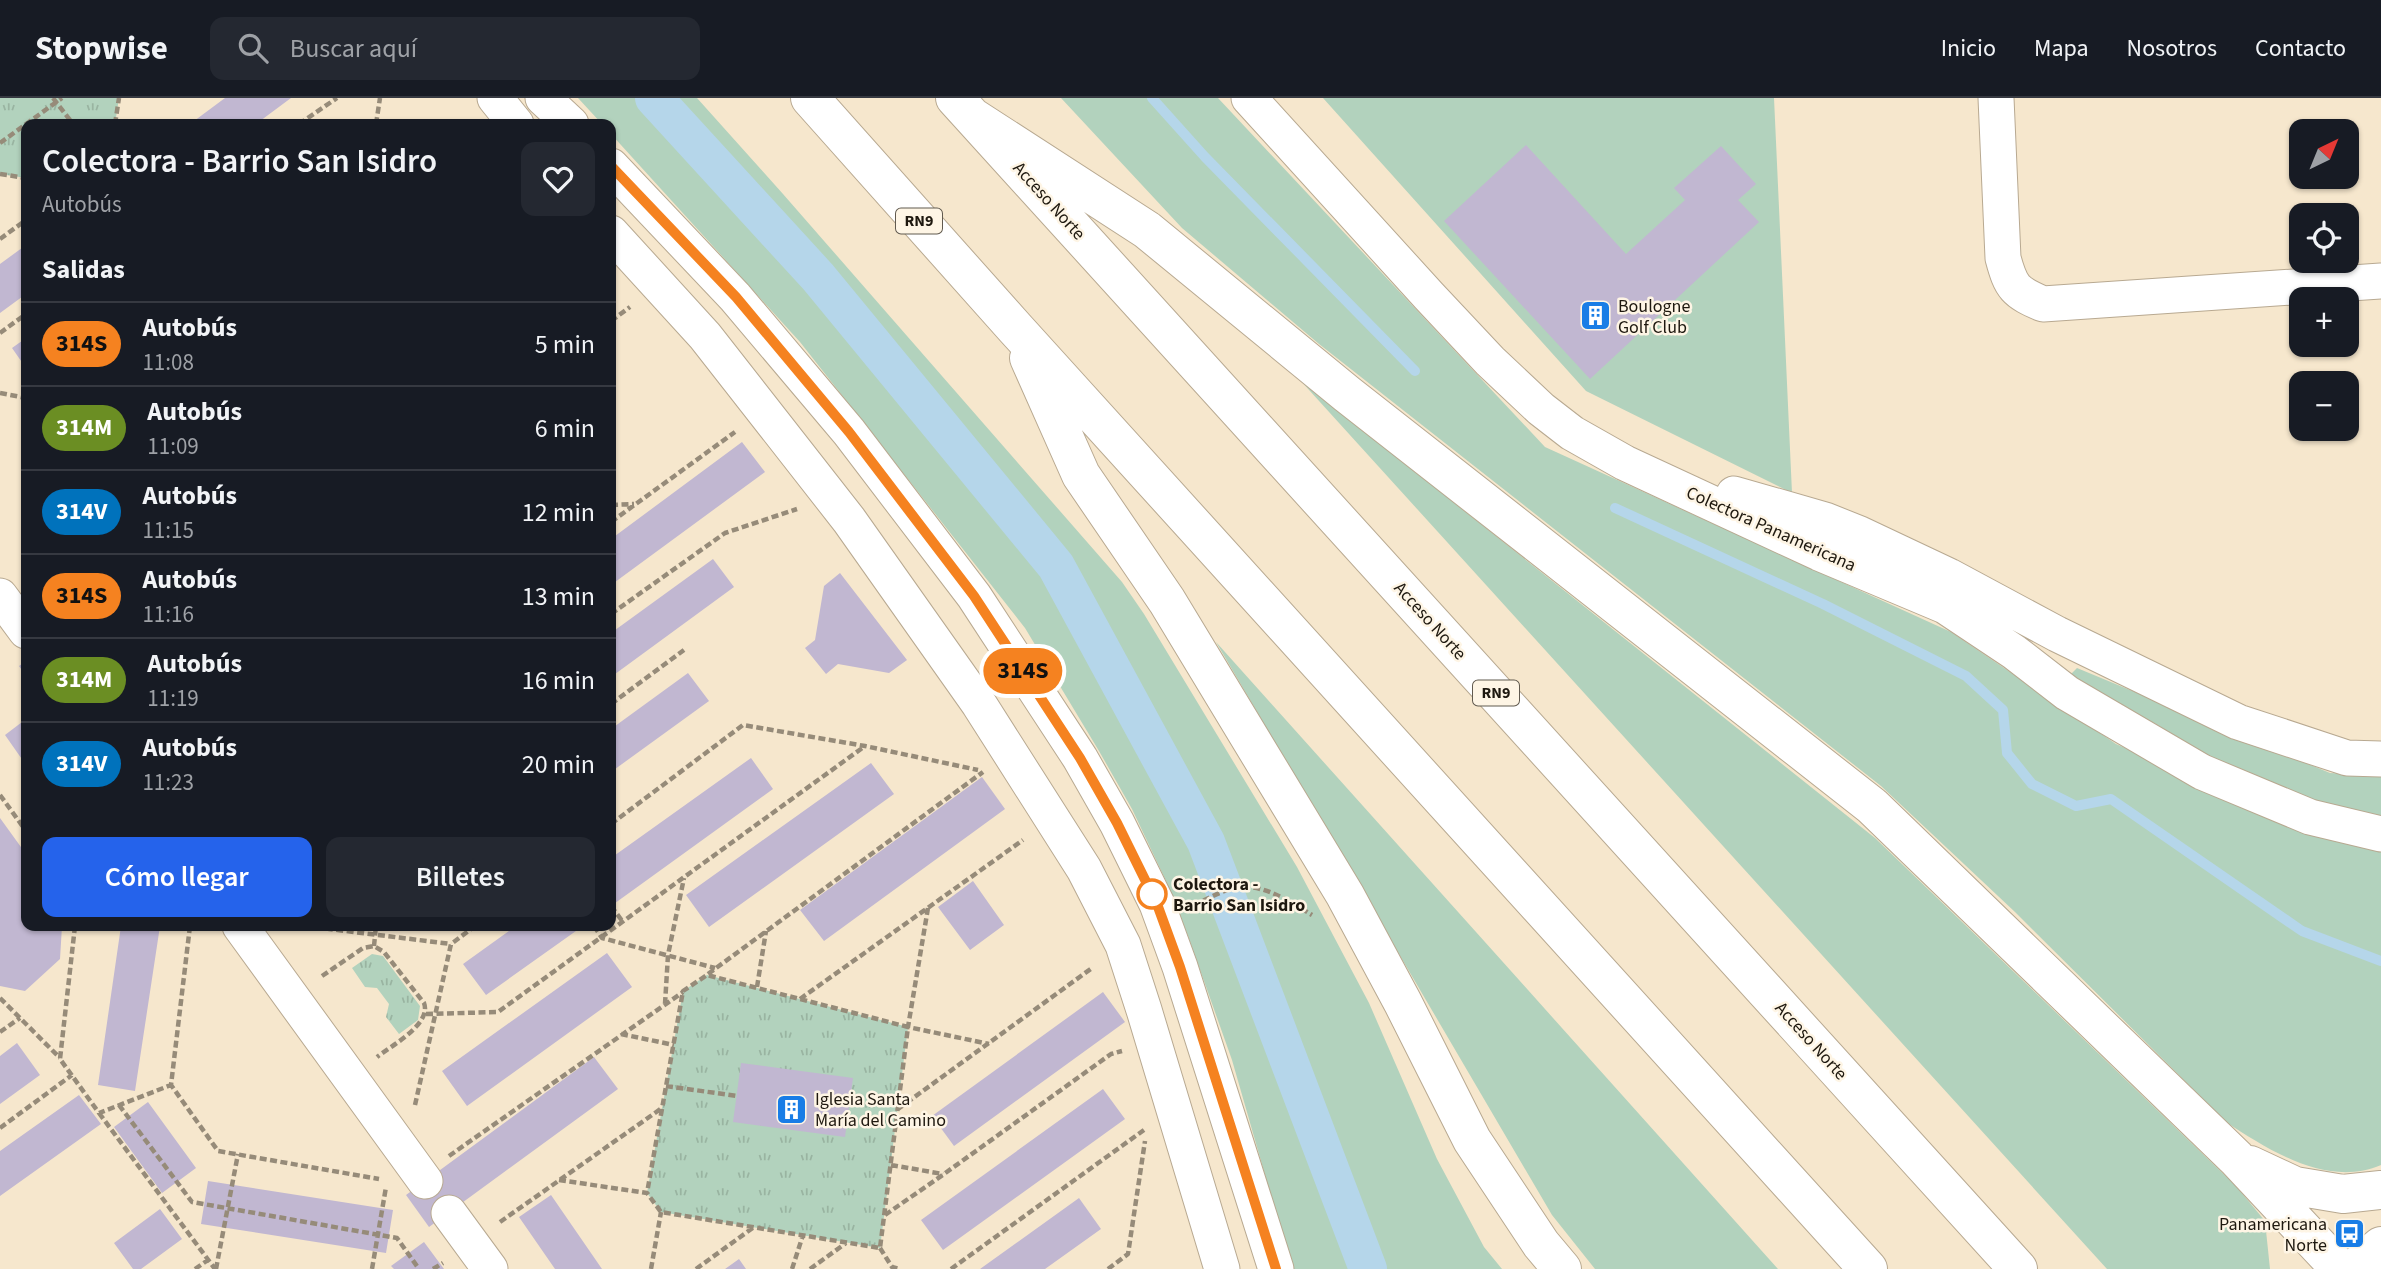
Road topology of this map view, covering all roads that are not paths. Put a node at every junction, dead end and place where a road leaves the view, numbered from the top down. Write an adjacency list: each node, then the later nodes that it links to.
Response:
1 (495, 98): 7 (street)
2 (543, 98): 8 (street)
3 (1249, 98): 13 (street, Colectora Panamericana)
4 (1996, 98): 11 (street)
5 (812, 103): 12 (main road, RN9)
6 (964, 108): 19 (main road); 29 (main road, Acceso Norte / RN9)
7 (512, 119)
8 (566, 119)
9 (616, 171): 26 (street)
10 (616, 238): 25 (street)
11 (2381, 281)
12 (1015, 328): 27 (main road); 28 (main road, RN9)
13 (1625, 463): 16 (street); 17 (street, Colectora Panamericana)
14 (0, 596): 15 (street)
15 (21, 624)
16 (2381, 759)
17 (2381, 834)
18 (244, 931): 20 (street)
19 (2236, 1158): 21 (main road); 30 (main road)
20 (437, 1168)
21 (2381, 1190)
22 (449, 1213): 24 (street)
23 (2381, 1246): 31 (main road)
24 (490, 1269)
25 (1222, 1269)
26 (1276, 1269)
27 (1562, 1269)
28 (1868, 1269)
29 (2018, 1269)
30 (2340, 1269)
31 (2354, 1269)

